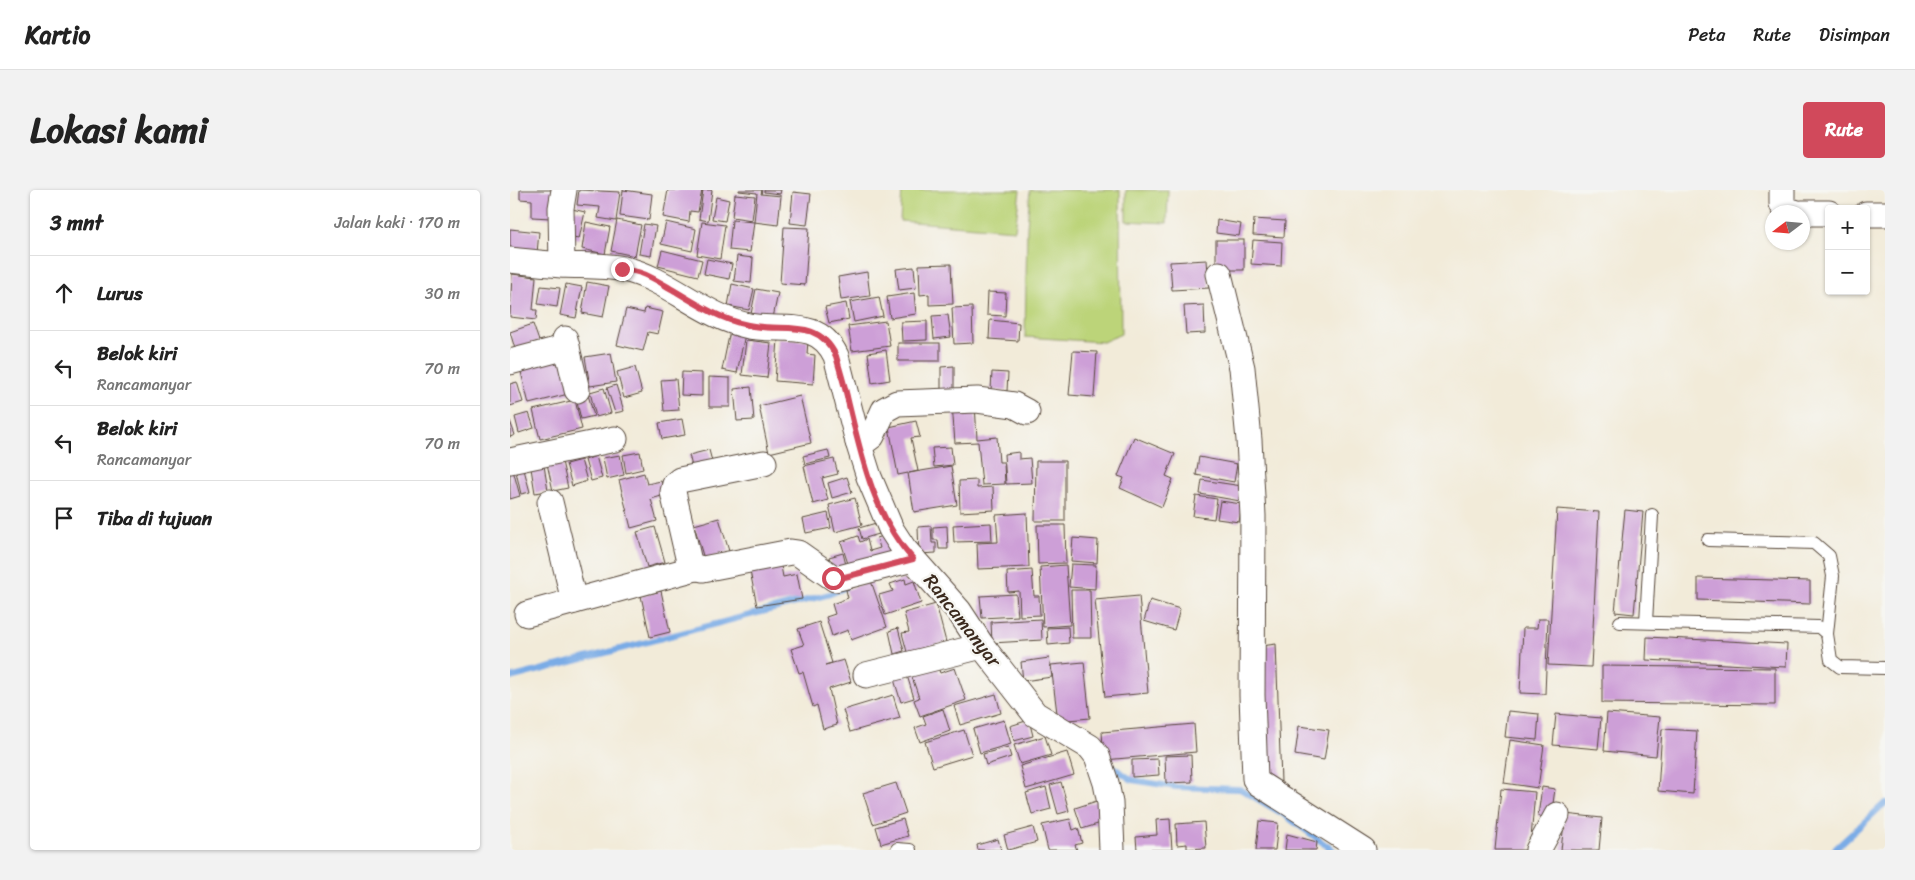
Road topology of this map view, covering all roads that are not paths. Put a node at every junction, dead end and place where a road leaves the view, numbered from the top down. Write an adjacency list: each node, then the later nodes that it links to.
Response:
1 (564, 190): 9 (street)
2 (1782, 190): 3 (street)
3 (1783, 205)
4 (1810, 213): 5 (street)
5 (1825, 213)
6 (1870, 214): 7 (street)
7 (1885, 214)
8 (510, 260): 9 (street, Rancamanyar)
9 (562, 264): 15 (street, Rancamanyar)
10 (1219, 274): 33 (street)
11 (510, 362): 12 (street)
12 (576, 390)
13 (1027, 412): 15 (street)
14 (615, 439): 16 (street)
15 (858, 442): 21 (street, Rancamanyar)
16 (510, 461)
17 (764, 464): 22 (street)
18 (550, 502): 23 (street)
19 (1652, 515): 26 (lane)
20 (1708, 540): 27 (lane)
21 (913, 559): 22 (street); 28 (street, Rancamanyar)
22 (696, 568): 23 (street)
23 (574, 602): 24 (street)
24 (527, 614)
25 (1620, 622): 26 (lane)
26 (1646, 622): 27 (lane)
27 (1827, 634): 29 (lane)
28 (982, 646): 30 (street); 32 (street, Rancamanyar)
29 (1885, 668)
30 (866, 675)
31 (1557, 815): 34 (street)
32 (1112, 850)
33 (1363, 850)
34 (1538, 850)

